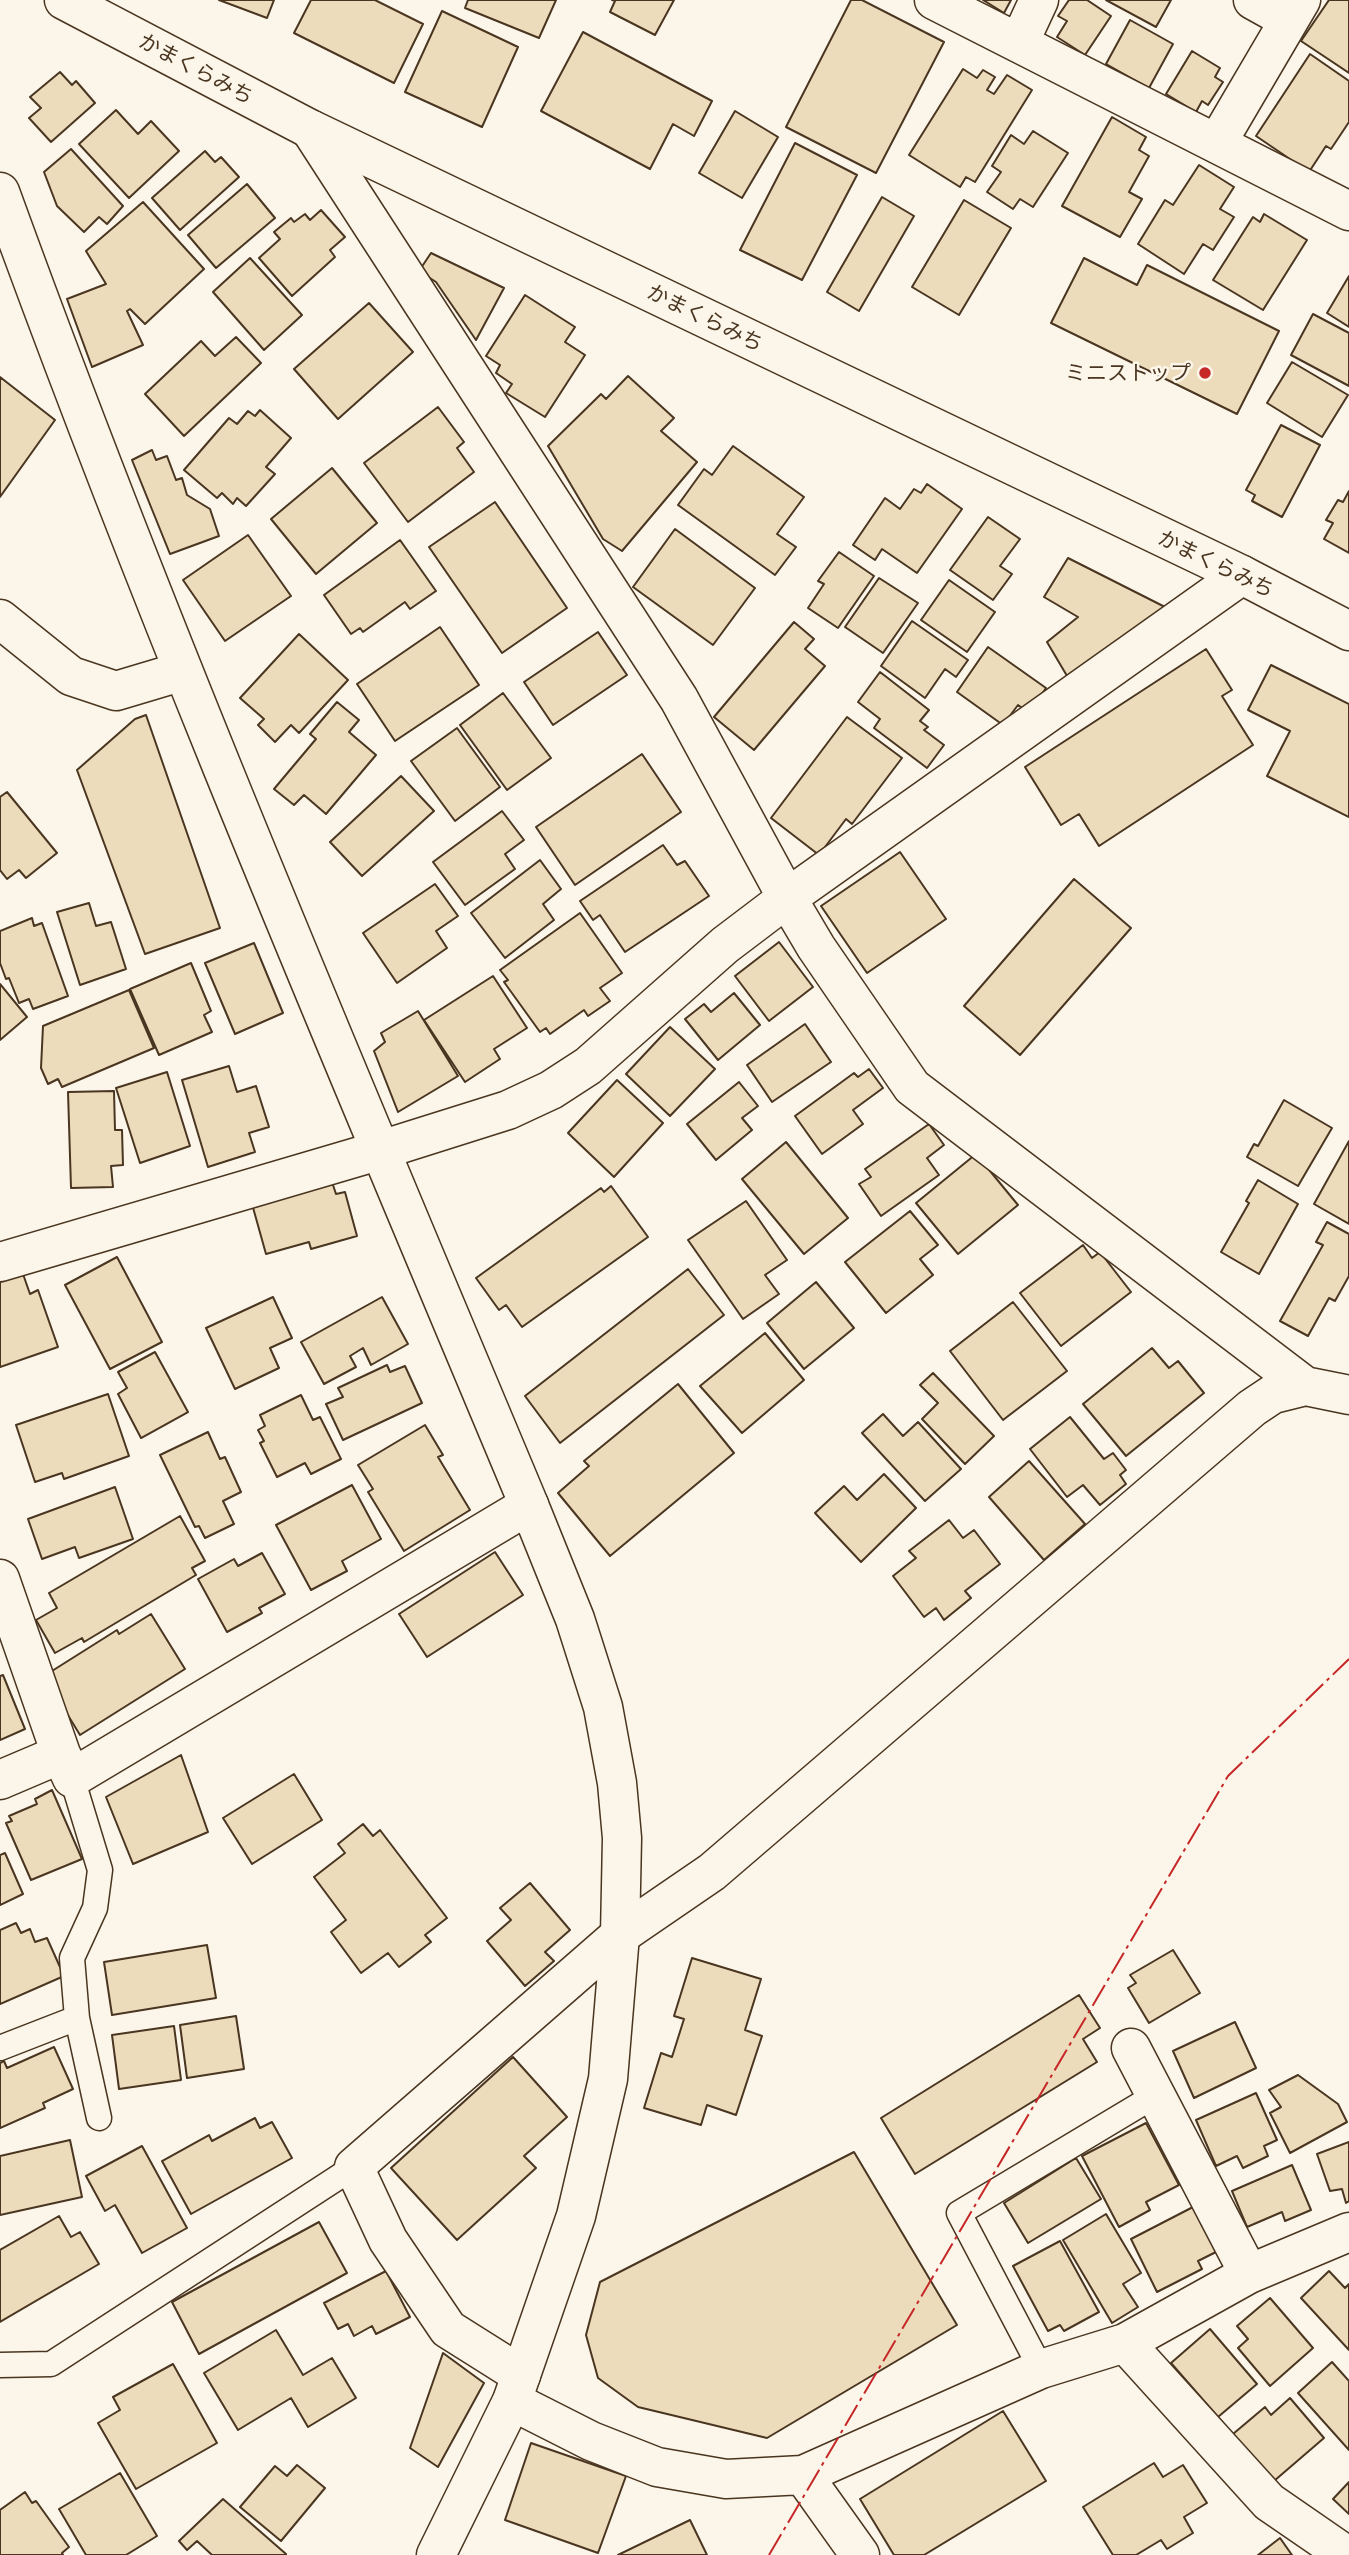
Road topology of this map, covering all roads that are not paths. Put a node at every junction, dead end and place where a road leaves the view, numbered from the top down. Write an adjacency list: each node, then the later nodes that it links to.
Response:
1 (64, 0): 7 (street, かまくらみち)
2 (934, 0): 6 (street)
3 (1039, 0): 6 (street)
4 (1253, 0): 5 (street)
5 (1295, 10): 8 (street)
6 (1019, 43): 8 (street)
7 (310, 129): 11 (street, かまくらみち); 15 (street)
8 (1217, 143): 10 (street)
9 (0, 192): 14 (street)
10 (1349, 211)
11 (1242, 576): 13 (street, かまくらみち); 15 (street)
12 (0, 619): 14 (street)
13 (1349, 631)
14 (183, 671): 16 (street)
15 (787, 898): 16 (street); 18 (street)
16 (381, 1150): 17 (street); 20 (street)
17 (0, 1262)
18 (1305, 1386): 19 (street); 24 (street)
19 (1349, 1395)
20 (529, 1505): 22 (street); 24 (street)
21 (0, 1579): 22 (street)
22 (66, 1766): 23 (street); 25 (lane)
23 (0, 1780)
24 (621, 1935): 30 (street); 36 (street)
25 (77, 2018): 26 (lane); 29 (lane)
26 (0, 2048)
27 (1131, 2048): 28 (street)
28 (1156, 2095): 32 (street); 35 (lane)
29 (99, 2119)
30 (354, 2167): 34 (lane); 36 (street)
31 (1349, 2232): 32 (street)
32 (1249, 2274): 33 (street)
33 (1125, 2343): 35 (street); 40 (street)
34 (0, 2365)
35 (1041, 2369): 37 (street)
36 (516, 2388): 37 (street); 39 (street)
37 (803, 2475): 38 (street)
38 (852, 2552)
39 (436, 2555)
40 (1346, 2555)

